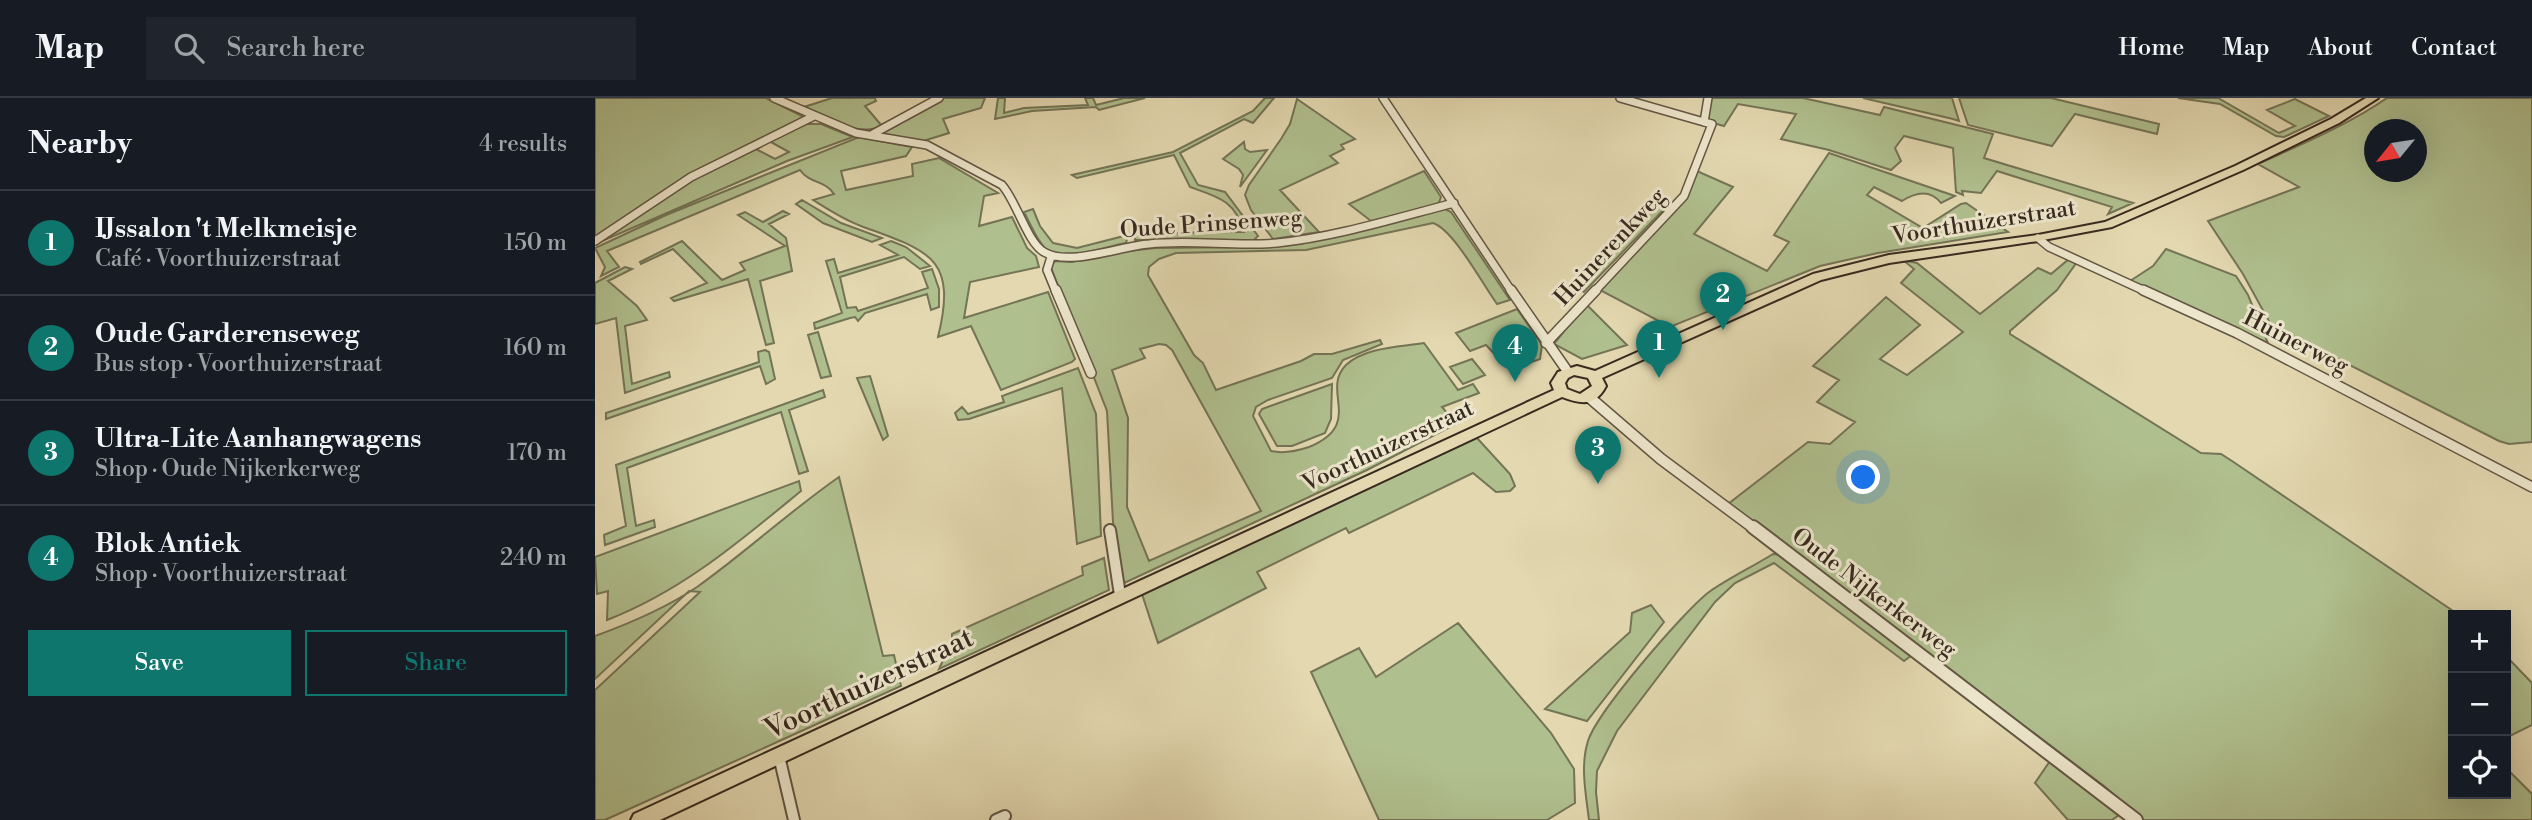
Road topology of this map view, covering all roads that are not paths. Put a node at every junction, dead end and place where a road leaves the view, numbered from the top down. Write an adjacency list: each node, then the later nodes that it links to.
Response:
1 (774, 98): 7 (street)
2 (939, 98): 9 (street)
3 (1383, 98): 10 (street)
4 (1620, 98): 8 (street)
5 (1707, 98): 8 (street, Huinerenkweg)
6 (2373, 98): 11 (main road, Voorthuizerstraat)
7 (814, 116): 9 (street); 12 (street)
8 (1704, 122): 14 (street, Huinerenkweg)
9 (871, 135): 13 (street)
10 (1454, 203): 13 (street, Oude Prinsenweg); 14 (street)
11 (2031, 238): 17 (main road, Voorthuizerstraat); 20 (street, Huinerweg)
12 (595, 240)
13 (1051, 257): 16 (street)
14 (1546, 343): 15 (street)
15 (1569, 372): 17 (main road); 18 (main road)
16 (1091, 373)
17 (1595, 376): 19 (main road)
18 (1561, 392): 19 (main road); 22 (main road, Voorthuizerstraat)
19 (1589, 397): 26 (street, Oude Nijkerkerweg)
20 (2532, 487)
21 (1110, 530): 22 (street)
22 (1120, 595): 23 (main road, Voorthuizerstraat)
23 (779, 756): 24 (main road, Voorthuizerstraat); 25 (street)
24 (640, 820)
25 (794, 820)
26 (2136, 820)

